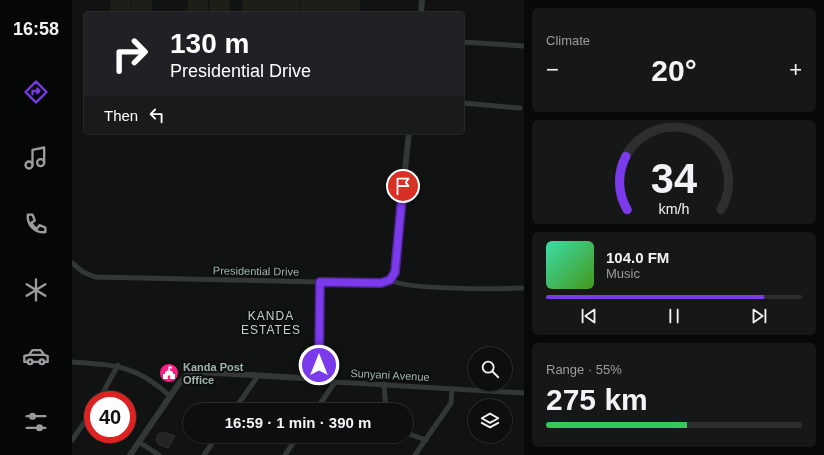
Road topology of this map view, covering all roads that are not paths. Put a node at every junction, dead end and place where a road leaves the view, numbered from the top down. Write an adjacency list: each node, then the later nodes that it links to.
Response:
1 (422, 0): 2 (street)
2 (421, 12)
3 (464, 42): 4 (street)
4 (524, 46)
5 (464, 103): 6 (street)
6 (520, 108)
7 (409, 134): 9 (street)
8 (72, 263): 10 (street, Presidential Drive)
9 (390, 280): 10 (street, Presidential Drive); 11 (street)
10 (320, 282): 15 (street)
11 (522, 288)
12 (72, 362): 13 (street)
13 (118, 366): 19 (street); 21 (street)
14 (258, 376): 15 (street, Sunyani Avenue); 21 (street, Sunyani Avenue); 22 (street)
15 (319, 379): 16 (street, Sunyani Avenue)
16 (335, 382): 17 (street, Sunyani Avenue); 23 (street)
17 (384, 384): 18 (street, Sunyani Avenue); 24 (street)
18 (452, 389): 20 (street, Sunyani Avenue); 28 (street)
19 (104, 391)
20 (524, 393)
21 (170, 396): 29 (street, Sunyani Avenue)
22 (239, 403)
23 (321, 403)
24 (385, 403)
25 (84, 423): 27 (street)
26 (413, 435): 28 (street)
27 (72, 440)
28 (426, 440): 36 (street)
29 (139, 442): 32 (street, Sunyani Avenue); 33 (street)
30 (212, 443): 34 (street)
31 (293, 443): 35 (street)
32 (130, 455)
33 (159, 455)
34 (204, 455)
35 (285, 455)
36 (415, 455)

